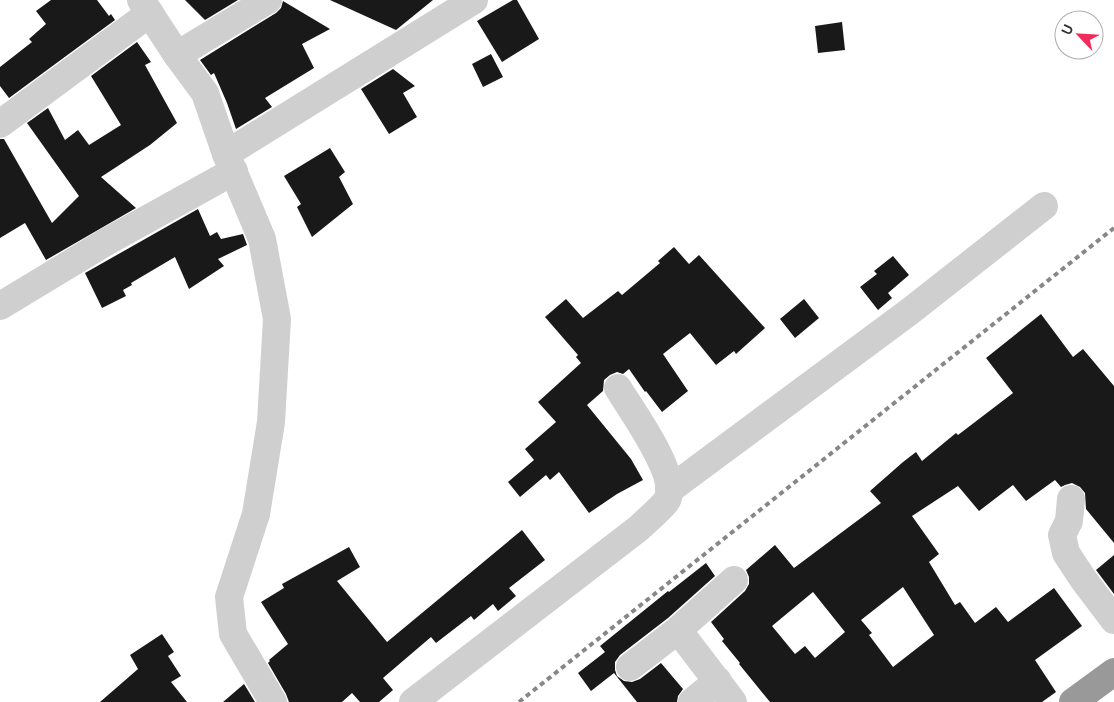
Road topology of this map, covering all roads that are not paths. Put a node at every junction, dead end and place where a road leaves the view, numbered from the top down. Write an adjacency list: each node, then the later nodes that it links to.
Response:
1 (268, 0): 4 (street)
2 (474, 0): 6 (street)
3 (146, 7): 4 (street); 5 (street)
4 (177, 55): 6 (street)
5 (0, 124)
6 (230, 162): 8 (street); 18 (street)
7 (1044, 206): 10 (street)
8 (0, 306)
9 (618, 388): 10 (street)
10 (669, 490): 19 (street)
11 (1071, 500): 13 (street)
12 (734, 580): 14 (street)
13 (1114, 620)
14 (678, 630): 15 (street); 17 (street)
15 (630, 667)
16 (1114, 672): 21 (highway)
17 (726, 692): 20 (street)
18 (273, 702)
19 (413, 702)
20 (692, 702)
21 (1073, 702)

